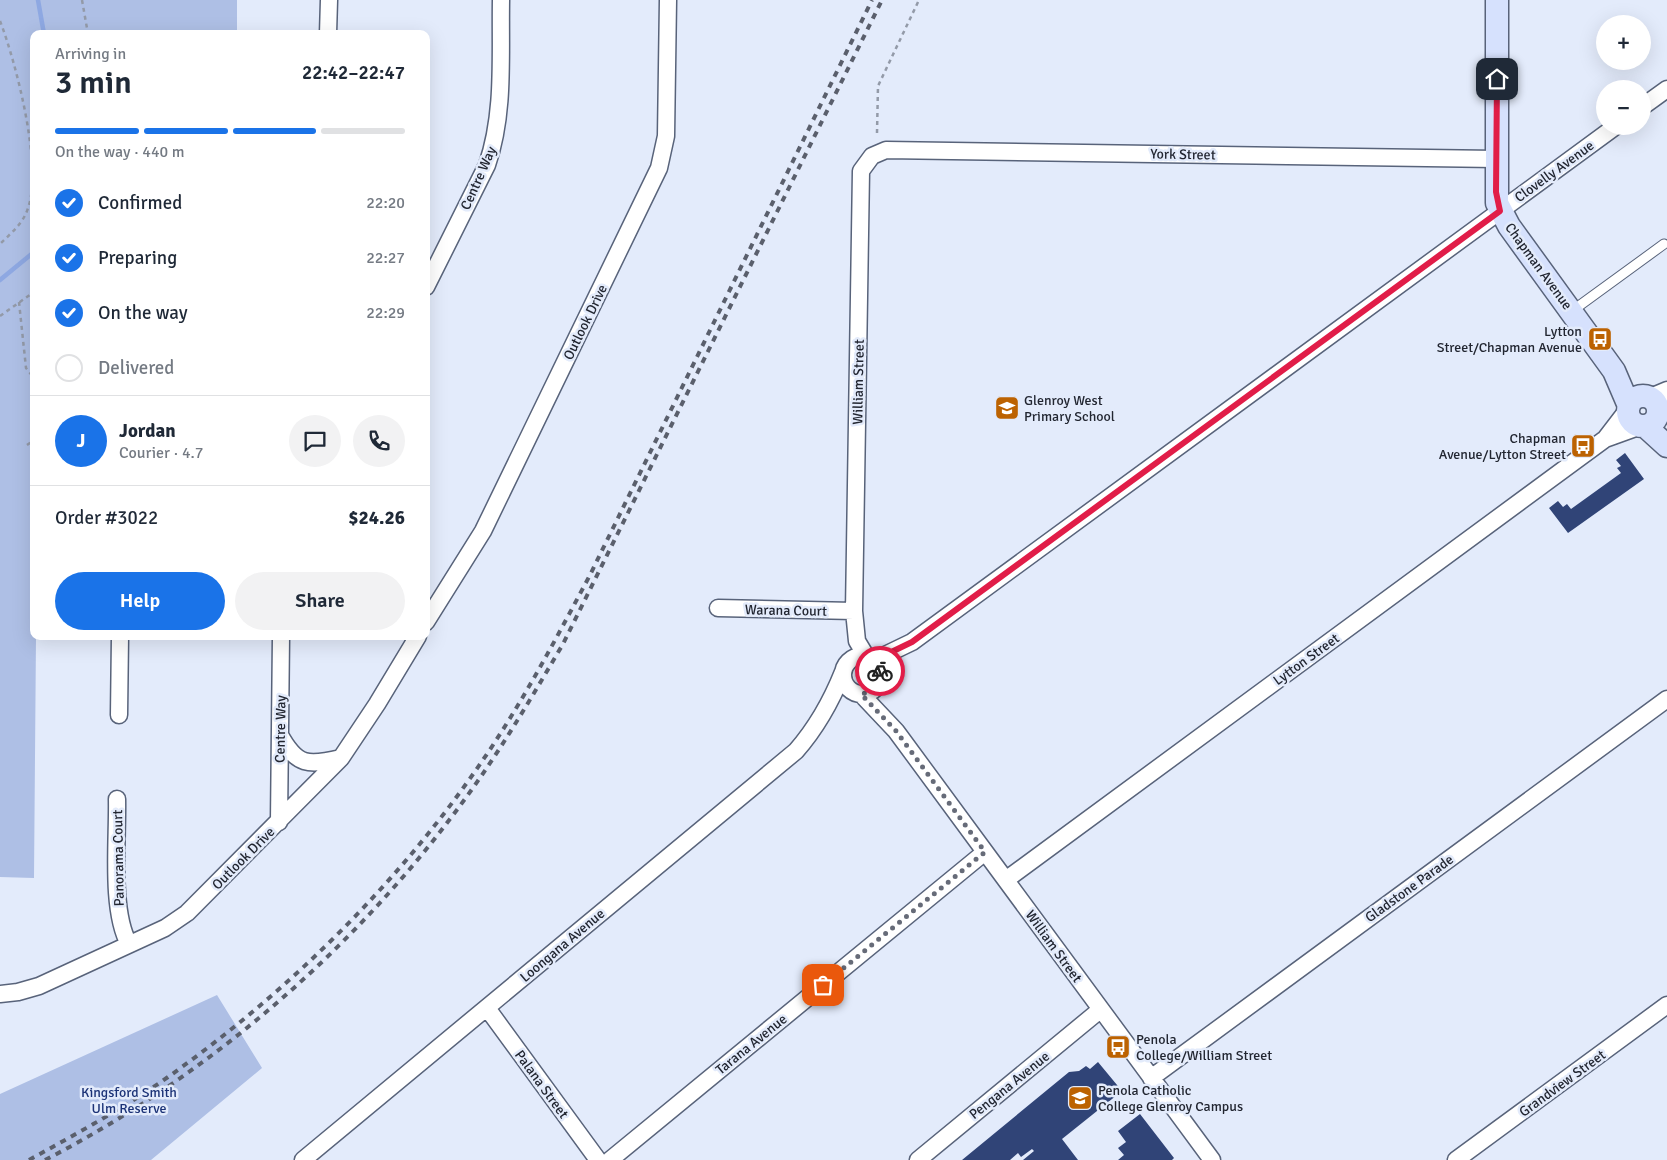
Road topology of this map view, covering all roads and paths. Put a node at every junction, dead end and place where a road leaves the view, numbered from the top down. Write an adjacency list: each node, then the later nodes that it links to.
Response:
1 (82, 0): 8 (path)
2 (329, 0): 9 (street)
3 (501, 0): 21 (street, Centre Way)
4 (668, 0): 34 (street, Outlook Drive)
5 (919, 0): 12 (path)
6 (1497, 0): 15 (street, Chapman Avenue)
7 (0, 21): 16 (path)
8 (87, 30)
9 (328, 30)
10 (1667, 89): 11 (street)
11 (1651, 101)
12 (877, 133)
13 (1604, 135): 18 (street, Clovelly Avenue)
14 (872, 156): 15 (street, York Street); 33 (street, William Street)
15 (1496, 158): 18 (street, Chapman Avenue)
16 (30, 168)
17 (30, 198): 19 (path)
18 (1500, 211): 24 (street, Chapman Avenue); 38 (street, Clovelly Avenue)
19 (0, 244)
20 (1664, 244): 24 (lane)
21 (430, 279)
22 (30, 295): 23 (path)
23 (19, 302): 25 (path); 26 (path)
24 (1572, 312): 27 (street, Chapman Avenue)
25 (0, 316)
26 (30, 373)
27 (1648, 408): 28 (street, Chapman Avenue); 31 (street, Chapman Avenue); 52 (street, Lytton Street)
28 (1667, 442)
29 (30, 443): 30 (path)
30 (27, 445)
31 (1667, 446)
32 (718, 608): 33 (street, Warana Court)
33 (854, 611): 39 (street, William Street); 40 (street, William Street)
34 (430, 616)
35 (120, 640): 44 (street)
36 (281, 640): 47 (street, Centre Way)
37 (415, 640): 48 (street, Outlook Drive)
38 (912, 642): 39 (street, Clovelly Avenue); 41 (street, Clovelly Avenue)
39 (869, 657): 40 (street); 41 (street)
40 (844, 669): 42 (street); 45 (street, Loongana Avenue)
41 (879, 680): 42 (street); 46 (street, William Street)
42 (858, 694): 45 (street, Loongana Avenue); 46 (street, William Street)
43 (1667, 699): 58 (street, Gladstone Parade)
44 (119, 715)
45 (817, 725): 56 (street, Loongana Avenue)
46 (896, 731): 51 (street, William Street)
47 (280, 735): 48 (street); 50 (street, Centre Way)
48 (341, 758): 50 (street, Outlook Drive)
49 (118, 799): 53 (street, Panorama Court)
50 (278, 822): 53 (street, Outlook Drive)
51 (985, 852): 52 (street, William Street); 61 (street, Tarana Avenue)
52 (1006, 879): 57 (street, William Street)
53 (129, 944): 54 (street, Outlook Drive)
54 (0, 994)
55 (1667, 1005): 64 (street, Grandview Street)
56 (486, 1008): 59 (street, Loongana Avenue); 60 (street, Palana Street)
57 (1100, 1010): 58 (street, William Street); 62 (street, Pengana Avenue)
58 (1151, 1078): 63 (street, William Street)
59 (303, 1160)
60 (598, 1160)
61 (610, 1160)
62 (918, 1160)
63 (1212, 1160)
64 (1456, 1160)

